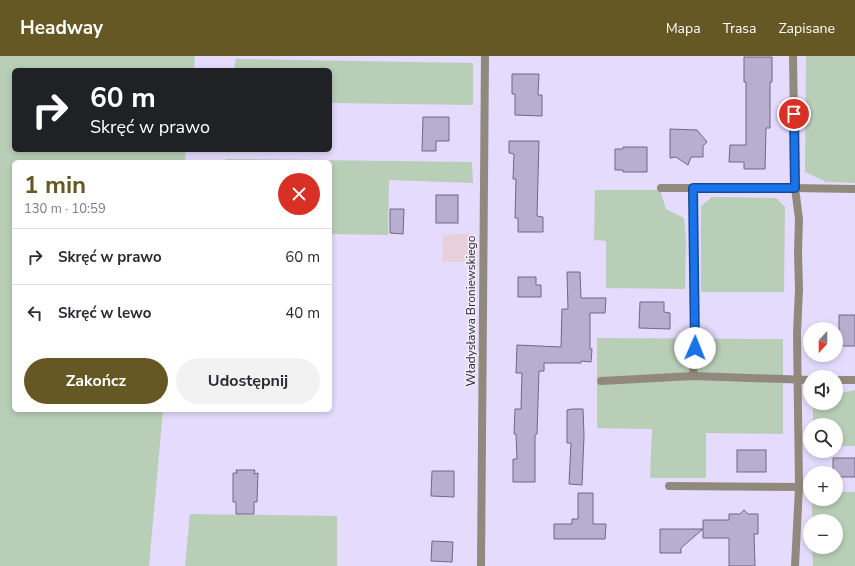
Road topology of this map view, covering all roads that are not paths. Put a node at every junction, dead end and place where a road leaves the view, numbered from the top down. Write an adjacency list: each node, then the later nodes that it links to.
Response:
1 (485, 56): 15 (street, Władysława Broniewskiego)
2 (793, 56): 5 (street)
3 (661, 188): 4 (street)
4 (693, 188): 5 (street); 7 (street)
5 (795, 188): 6 (street); 8 (street)
6 (855, 189)
7 (693, 376): 8 (street); 12 (street)
8 (798, 379): 9 (street); 14 (street)
9 (803, 379)
10 (843, 380): 11 (street)
11 (855, 380)
12 (601, 381)
13 (669, 486): 14 (street)
14 (799, 487): 16 (street)
15 (481, 566)
16 (794, 566)

